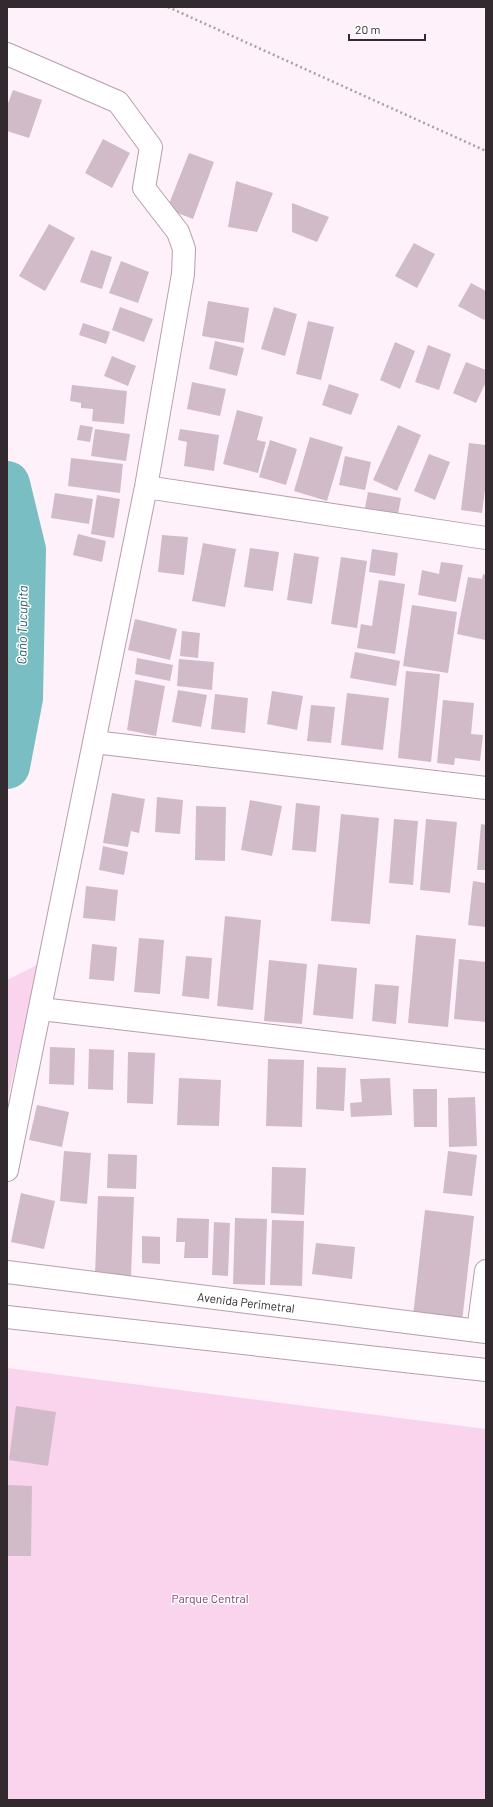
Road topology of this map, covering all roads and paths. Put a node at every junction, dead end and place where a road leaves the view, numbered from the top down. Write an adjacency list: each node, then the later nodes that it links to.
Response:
1 (168, 7): 3 (path)
2 (7, 54): 4 (street)
3 (486, 151)
4 (146, 487): 5 (street); 6 (street)
5 (486, 538)
6 (94, 742): 7 (street); 8 (street)
7 (486, 788)
8 (41, 1009): 9 (street); 10 (street)
9 (486, 1061)
10 (7, 1170)
11 (486, 1271): 14 (street)
12 (7, 1272): 14 (street, Avenida Perimetral)
13 (7, 1317): 15 (street)
14 (482, 1331)
15 (486, 1370)

